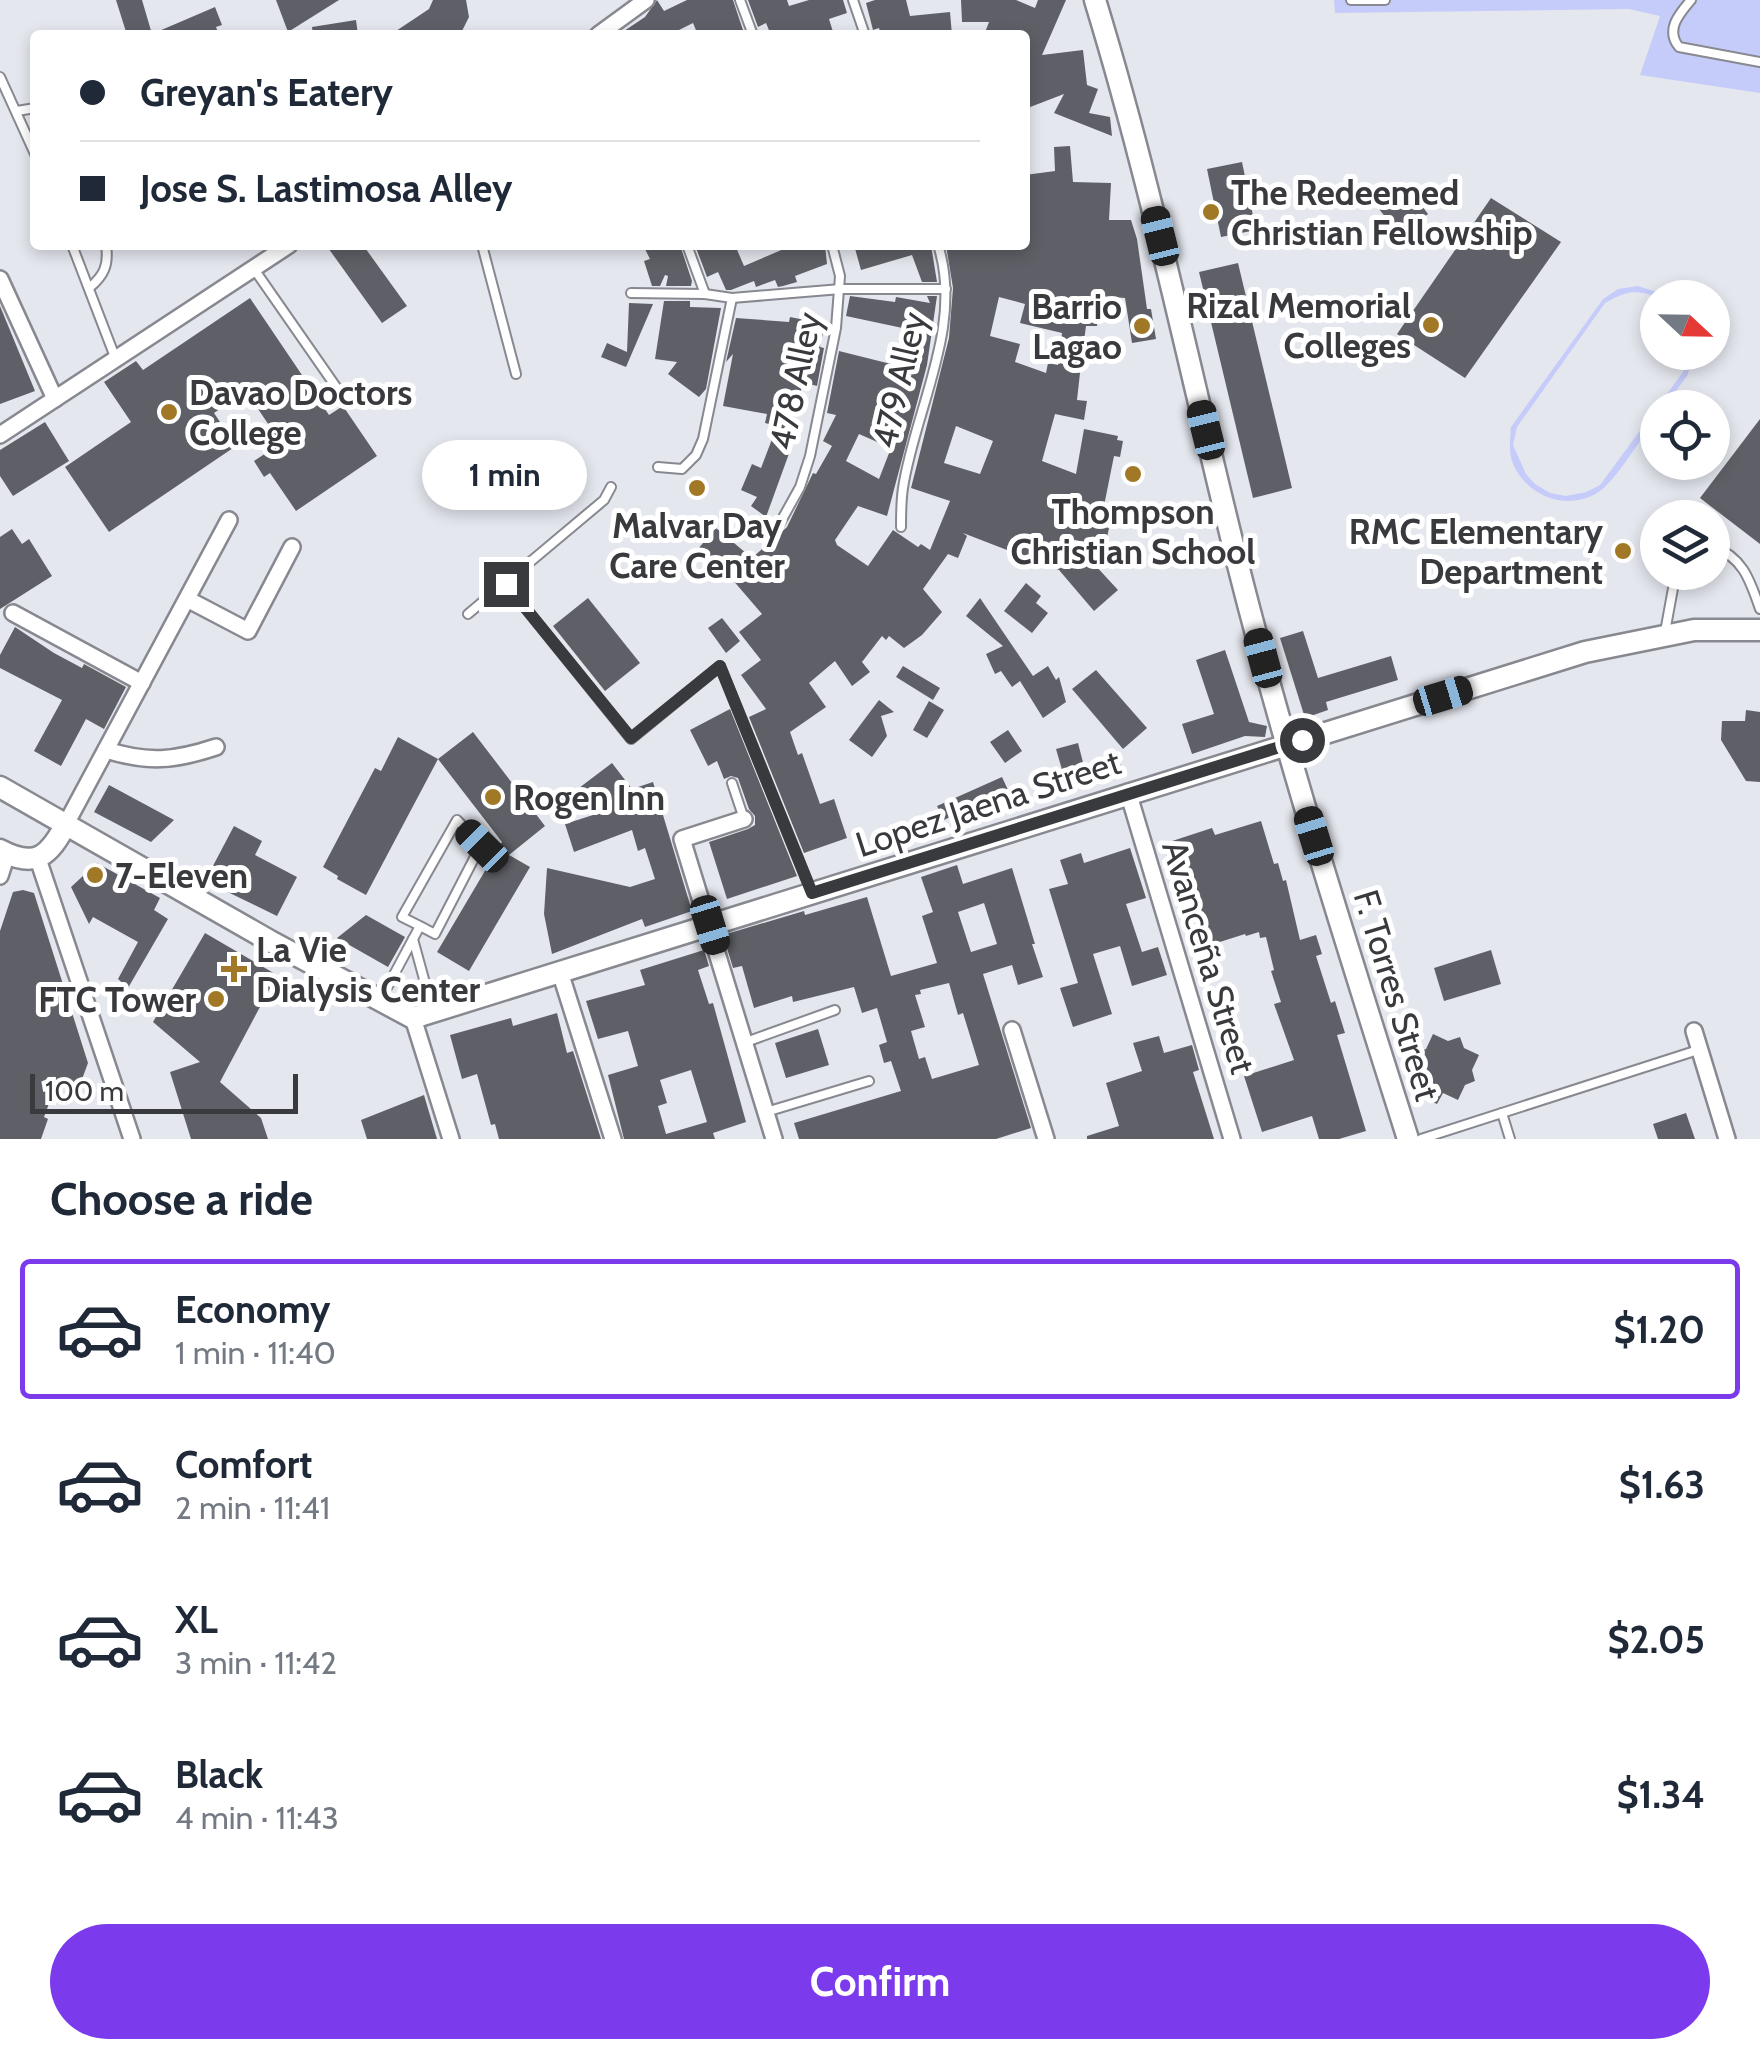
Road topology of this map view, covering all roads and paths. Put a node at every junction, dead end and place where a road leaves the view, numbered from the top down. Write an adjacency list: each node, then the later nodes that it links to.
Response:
1 (646, 0): 8 (street)
2 (740, 0): 9 (lane)
3 (852, 0): 10 (lane)
4 (1095, 0): 52 (street, F. Torres Street)
5 (1352, 0): 6 (lane)
6 (1385, 0)
7 (1691, 0): 11 (lane)
8 (609, 30)
9 (751, 30)
10 (863, 30)
11 (1760, 62)
12 (0, 77): 14 (lane)
13 (30, 109): 14 (lane)
14 (16, 111): 15 (lane)
15 (30, 143)
16 (74, 250): 25 (lane)
17 (106, 250): 25 (lane)
18 (282, 250): 23 (street)
19 (483, 250): 32 (lane)
20 (689, 250): 29 (lane)
21 (833, 250): 26 (lane, 478 Alley)
22 (939, 250): 27 (lane, 479 Alley)
23 (254, 269): 31 (street); 33 (lane)
24 (0, 279): 34 (street)
25 (89, 288): 31 (lane)
26 (841, 289): 27 (lane); 30 (lane); 39 (lane, 478 Alley)
27 (946, 289): 40 (lane, 479 Alley)
28 (631, 292): 29 (lane)
29 (705, 294): 30 (lane)
30 (732, 298): 36 (lane)
31 (116, 360): 34 (street)
32 (516, 374)
33 (340, 394)
34 (55, 399): 35 (street)
35 (0, 435)
36 (658, 466)
37 (611, 487): 43 (lane)
38 (229, 520): 45 (street)
39 (780, 523)
40 (900, 527)
41 (292, 547): 45 (street)
42 (1730, 554): 46 (lane)
43 (506, 584): 48 (lane); 63 (lane)
44 (1673, 590): 50 (lane)
45 (187, 599): 51 (street)
46 (1760, 609)
47 (13, 613): 51 (street)
48 (468, 614)
49 (1760, 630): 50 (street, Lopez Jaena Street)
50 (1664, 635): 52 (street, Lopez Jaena Street)
51 (142, 682): 54 (street)
52 (1285, 744): 57 (street, Lopez Jaena Street); 84 (street, F. Torres Street)
53 (216, 747): 54 (street)
54 (106, 750): 59 (street)
55 (732, 783): 58 (lane)
56 (0, 786): 59 (street)
57 (1128, 792): 63 (street, Lopez Jaena Street); 83 (street, Avanceña Street)
58 (744, 819): 64 (street)
59 (66, 824): 61 (street); 68 (street)
60 (4, 852): 61 (street); 62 (street)
61 (38, 858): 78 (street)
62 (0, 876)
63 (812, 893): 64 (street, Lopez Jaena Street)
64 (710, 925): 67 (street, Lopez Jaena Street); 73 (street)
65 (420, 926): 65 (lane); 66 (lane)
66 (413, 940): 68 (lane); 70 (lane)
67 (560, 972): 70 (street, Lopez Jaena Street); 80 (street)
68 (380, 1000): 70 (street)
69 (836, 1010): 73 (lane)
70 (423, 1015): 79 (street)
71 (1012, 1030): 82 (street)
72 (1694, 1031): 74 (street)
73 (746, 1042): 76 (street)
74 (1700, 1050): 77 (lane); 87 (street)
75 (869, 1082): 76 (lane)
76 (766, 1112): 81 (street)
77 (1502, 1113): 85 (lane); 86 (lane)
78 (132, 1139)
79 (451, 1139)
80 (613, 1139)
81 (774, 1139)
82 (1046, 1139)
83 (1232, 1139)
84 (1408, 1139)
85 (1422, 1139)
86 (1510, 1139)
87 (1727, 1139)

